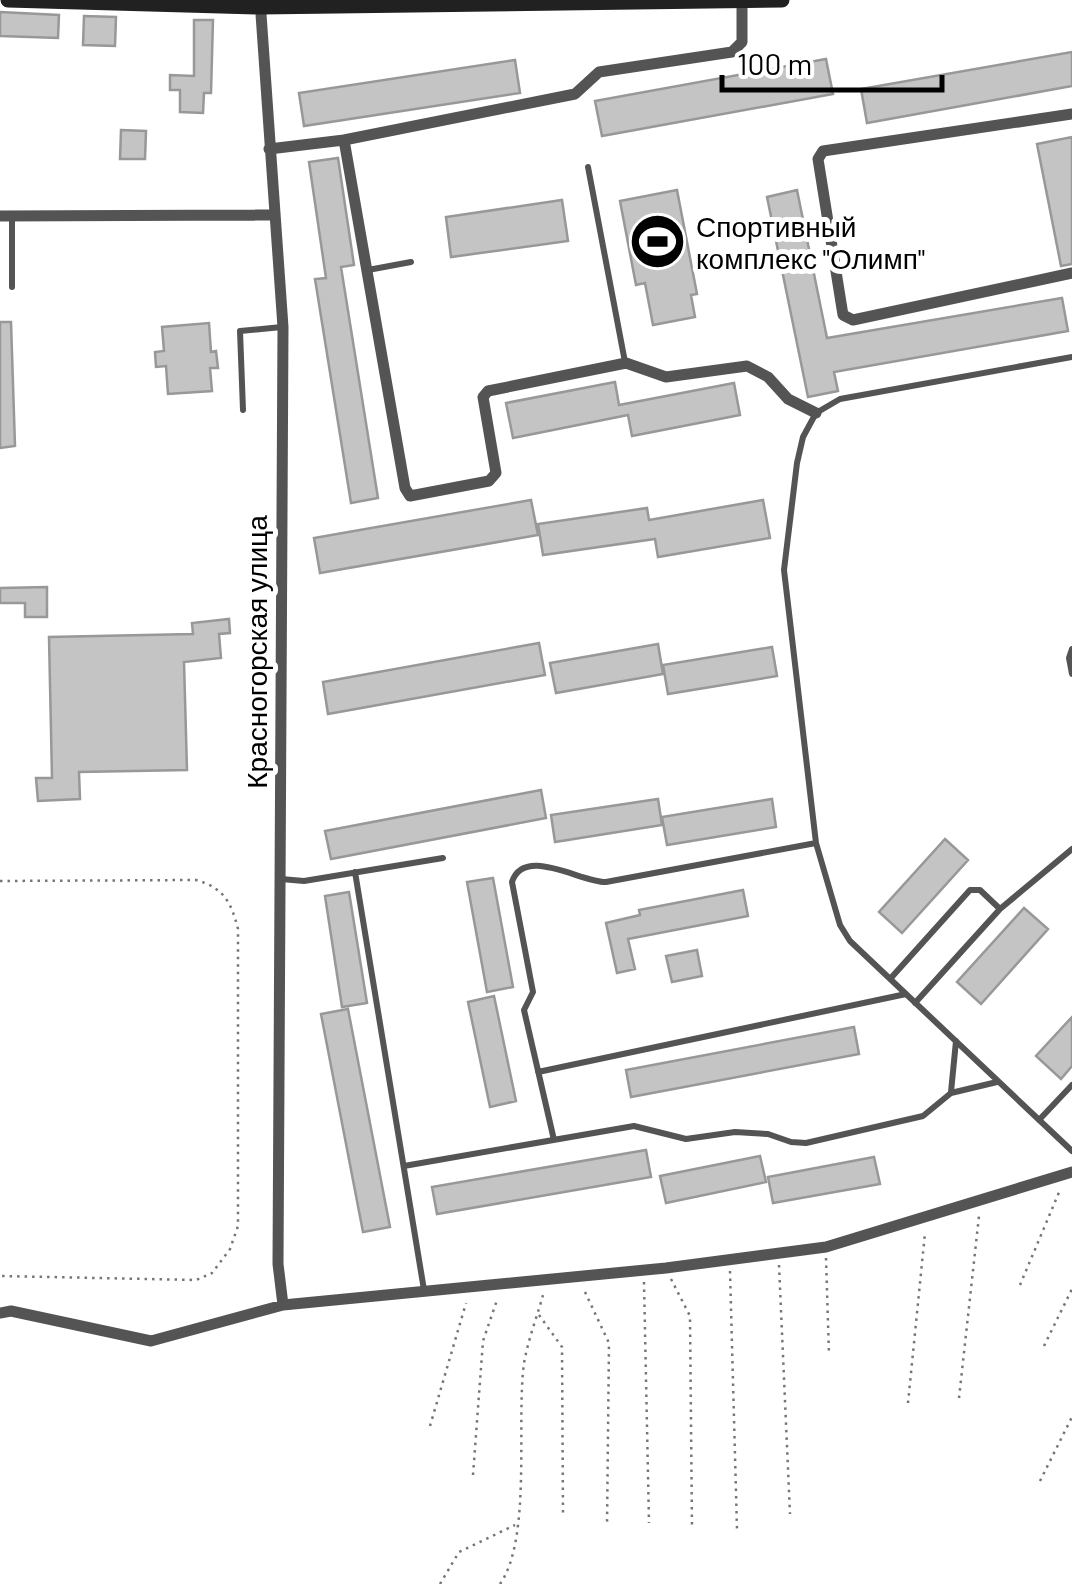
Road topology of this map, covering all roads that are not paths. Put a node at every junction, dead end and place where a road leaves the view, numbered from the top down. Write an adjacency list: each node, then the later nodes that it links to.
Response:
1 (8, 0): 6 (street)
2 (782, 0): 5 (street)
3 (496, 1): 4 (street); 6 (street)
4 (684, 1): 5 (street)
5 (742, 1): 8 (street)
6 (260, 4): 9 (street, Красногорская улица)
7 (1072, 114): 15 (street)
8 (344, 140): 9 (street); 14 (street)
9 (268, 149): 12 (street, Красногорская улица)
10 (588, 168): 19 (lane)
11 (6, 216): 12 (street); 16 (lane)
12 (272, 216): 17 (street, Красногорская улица)
13 (411, 262): 14 (lane)
14 (367, 270): 19 (street)
15 (1072, 273)
16 (12, 288)
17 (283, 327): 20 (lane); 28 (street, Красногорская улица)
18 (1072, 357): 21 (lane)
19 (626, 363): 21 (street)
20 (243, 410)
21 (816, 413): 24 (lane)
22 (1072, 649): 23 (lane)
23 (1072, 674)
24 (816, 843): 30 (lane); 34 (lane)
25 (1072, 849): 29 (lane)
26 (442, 858): 27 (lane)
27 (356, 872): 28 (lane); 41 (lane)
28 (280, 879): 44 (street, Красногорская улица)
29 (1000, 909): 30 (lane); 32 (lane)
30 (890, 979): 31 (lane)
31 (906, 994): 32 (lane); 34 (lane)
32 (915, 1003): 33 (lane)
33 (956, 1041): 35 (lane); 37 (lane)
34 (538, 1072): 39 (lane)
35 (998, 1082): 37 (lane); 38 (lane)
36 (1072, 1086): 38 (lane)
37 (951, 1093): 39 (lane)
38 (1039, 1120): 40 (lane)
39 (554, 1140): 41 (lane)
40 (1072, 1151)
41 (404, 1166): 43 (lane)
42 (1069, 1173): 43 (street)
43 (424, 1292): 44 (street)
44 (283, 1306): 45 (street)
45 (0, 1313)

